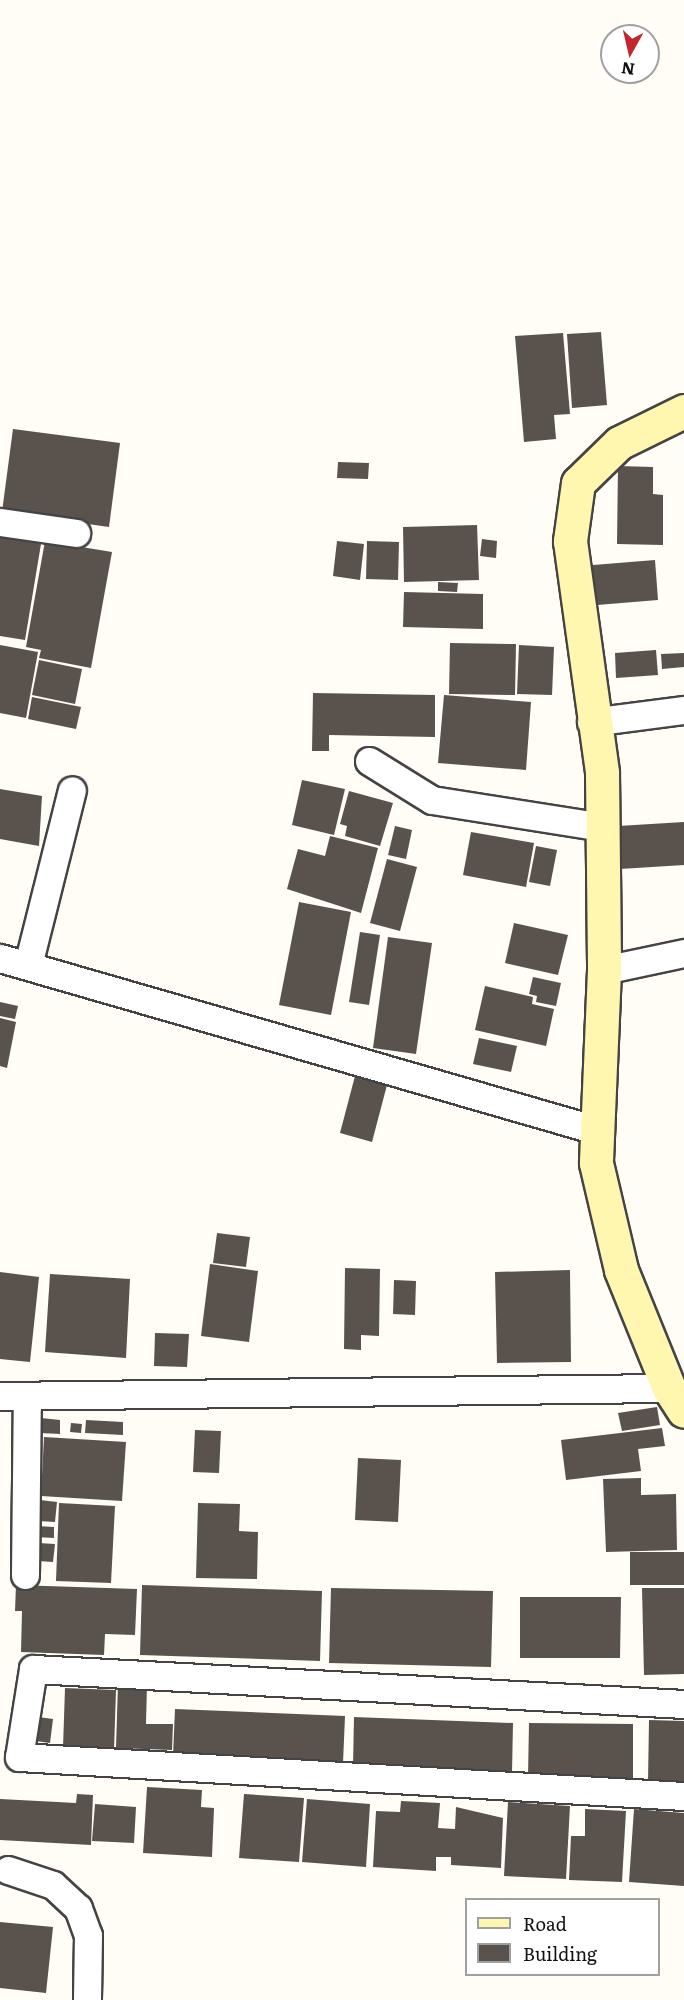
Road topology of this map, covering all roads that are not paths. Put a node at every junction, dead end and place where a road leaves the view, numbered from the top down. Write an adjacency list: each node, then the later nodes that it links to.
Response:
1 (684, 411): 5 (street)
2 (0, 522): 3 (street)
3 (76, 533)
4 (684, 710): 5 (street)
5 (591, 722): 8 (street)
6 (369, 761): 8 (street)
7 (72, 790): 11 (street)
8 (602, 827): 12 (street)
9 (684, 953): 12 (street)
10 (0, 958): 11 (street)
11 (28, 964): 13 (street)
12 (604, 970): 13 (street)
13 (593, 1129): 16 (street)
14 (0, 1396): 15 (street)
15 (27, 1397): 16 (street); 17 (street)
16 (676, 1399)
17 (25, 1575)
18 (684, 1704): 19 (street)
19 (684, 1796)
20 (8, 1870): 21 (street)
21 (87, 2000)

